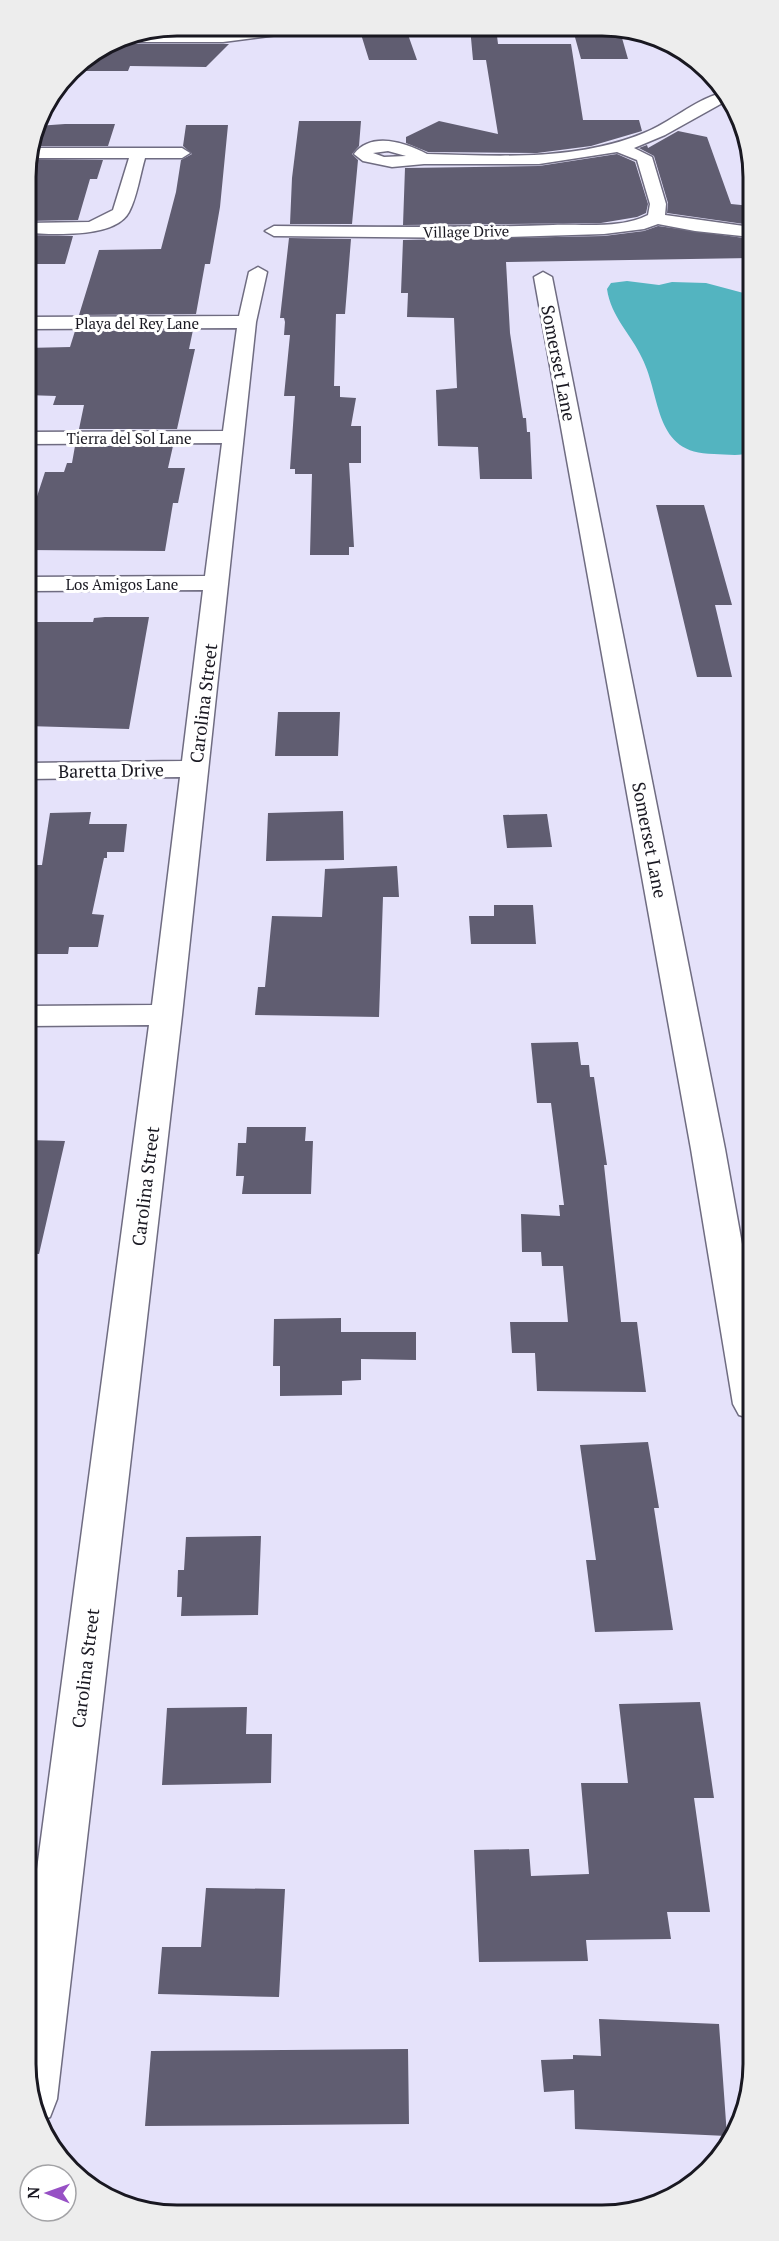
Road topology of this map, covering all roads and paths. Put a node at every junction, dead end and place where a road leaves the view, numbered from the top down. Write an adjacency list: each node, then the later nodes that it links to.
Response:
1 (239, 36): 2 (street)
2 (151, 39)
3 (719, 99): 4 (street)
4 (618, 147): 8 (street); 9 (street)
5 (38, 153): 6 (street)
6 (138, 153): 7 (street); 10 (street)
7 (182, 153)
8 (424, 159)
9 (656, 218): 11 (street, Village Drive); 12 (street, Village Drive)
10 (36, 228)
11 (274, 231)
12 (743, 231)
13 (258, 272): 15 (street, Carolina Street)
14 (543, 277): 25 (street, Somerset Lane)
15 (247, 322): 16 (street, Playa del Rey Lane); 17 (street, Carolina Street)
16 (36, 323)
17 (232, 437): 18 (street, Tierra del Sol Lane); 20 (street, Carolina Street)
18 (36, 438)
19 (36, 584): 20 (street, Los Amigos Lane)
20 (217, 584): 21 (street, Carolina Street)
21 (195, 769): 22 (street, Baretta Drive); 23 (street, Carolina Street)
22 (36, 771)
23 (166, 1015): 24 (street); 26 (street, Carolina Street)
24 (36, 1016)
25 (743, 1352)
26 (36, 2067)

